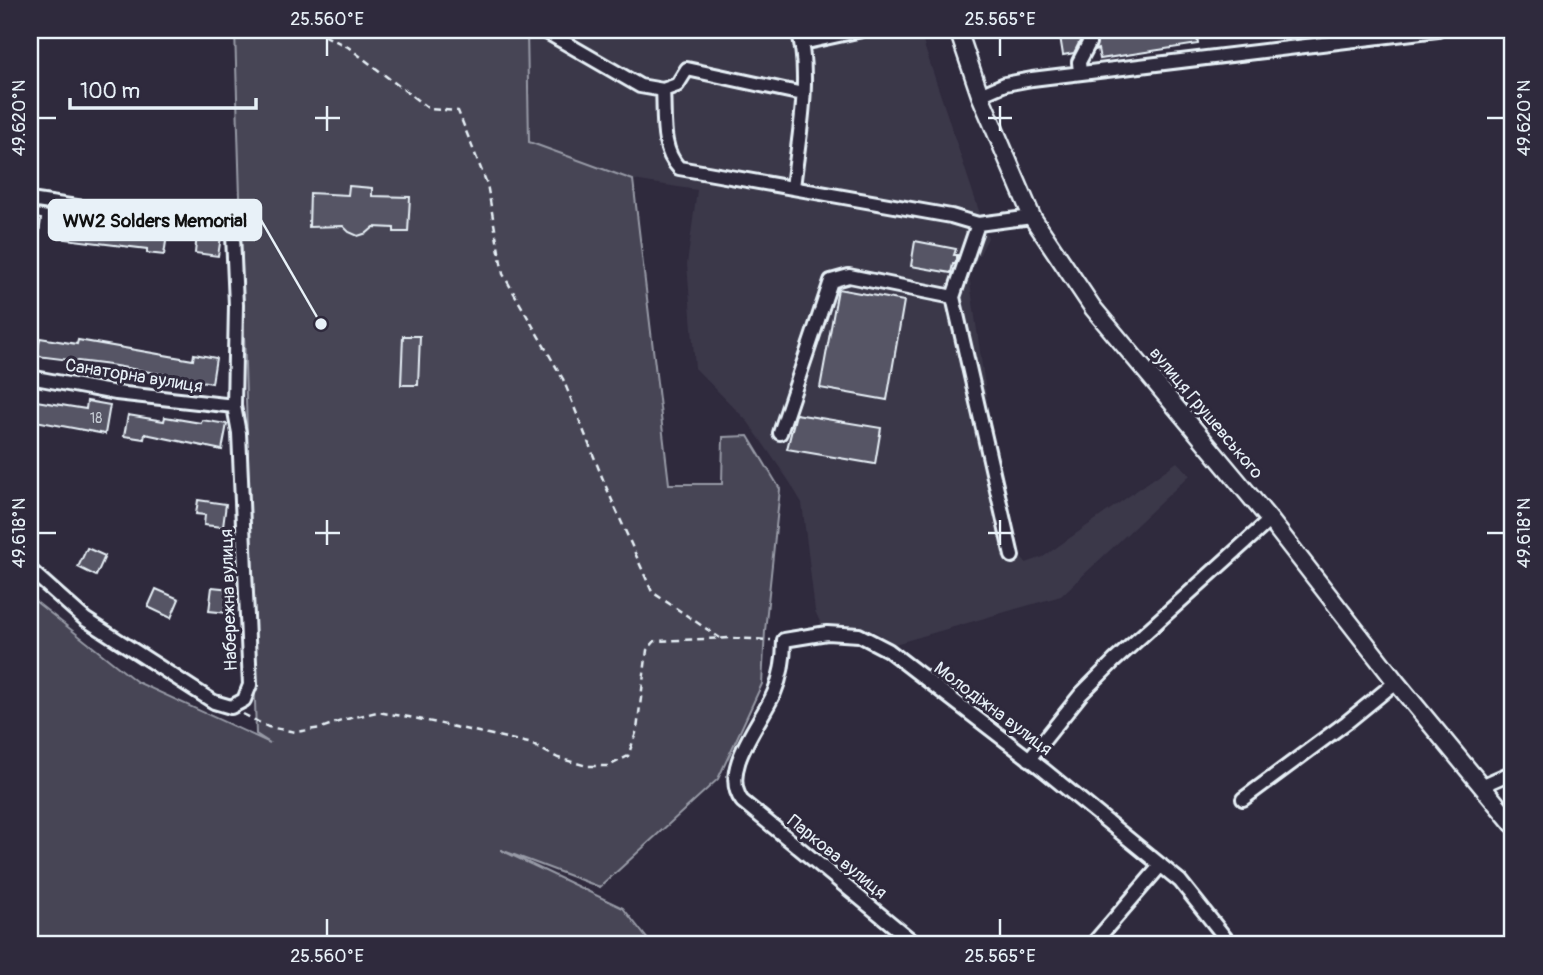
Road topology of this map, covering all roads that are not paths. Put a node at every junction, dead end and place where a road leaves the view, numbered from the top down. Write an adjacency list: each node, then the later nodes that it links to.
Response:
1 (543, 30): 9 (street)
2 (797, 30): 7 (street)
3 (862, 30): 7 (street)
4 (958, 30): 11 (main road, вулиця Грушевського)
5 (1088, 30): 8 (street)
6 (1438, 30): 8 (street)
7 (802, 43): 10 (street)
8 (1080, 73): 11 (street)
9 (663, 90): 10 (street); 12 (street)
10 (803, 94): 12 (street)
11 (980, 95): 14 (main road, вулиця Грушевського)
12 (793, 188): 15 (street)
13 (30, 200): 18 (street, Набережна вулиця)
14 (1032, 217): 15 (street); 20 (main road, вулиця Грушевського)
15 (978, 223): 16 (street)
16 (953, 297): 19 (street); 21 (street)
17 (30, 377): 18 (street, Санаторна вулиця)
18 (234, 406): 22 (street, Набережна вулиця)
19 (780, 433)
20 (1270, 520): 23 (main road, вулиця Грушевського); 24 (street)
21 (1012, 556)
22 (30, 570)
23 (1396, 682): 26 (main road, вулиця Грушевського); 28 (street)
24 (1029, 759): 27 (street, Молодіжна вулиця); 30 (street, Молодіжна вулиця)
25 (1513, 772): 26 (street)
26 (1481, 786): 29 (main road, вулиця Грушевського)
27 (737, 794): 31 (street, Паркова вулиця)
28 (1243, 799)
29 (1513, 824)
30 (1161, 865): 32 (street); 33 (street, Молодіжна вулиця)
31 (917, 945)
32 (1091, 945)
33 (1231, 945)

